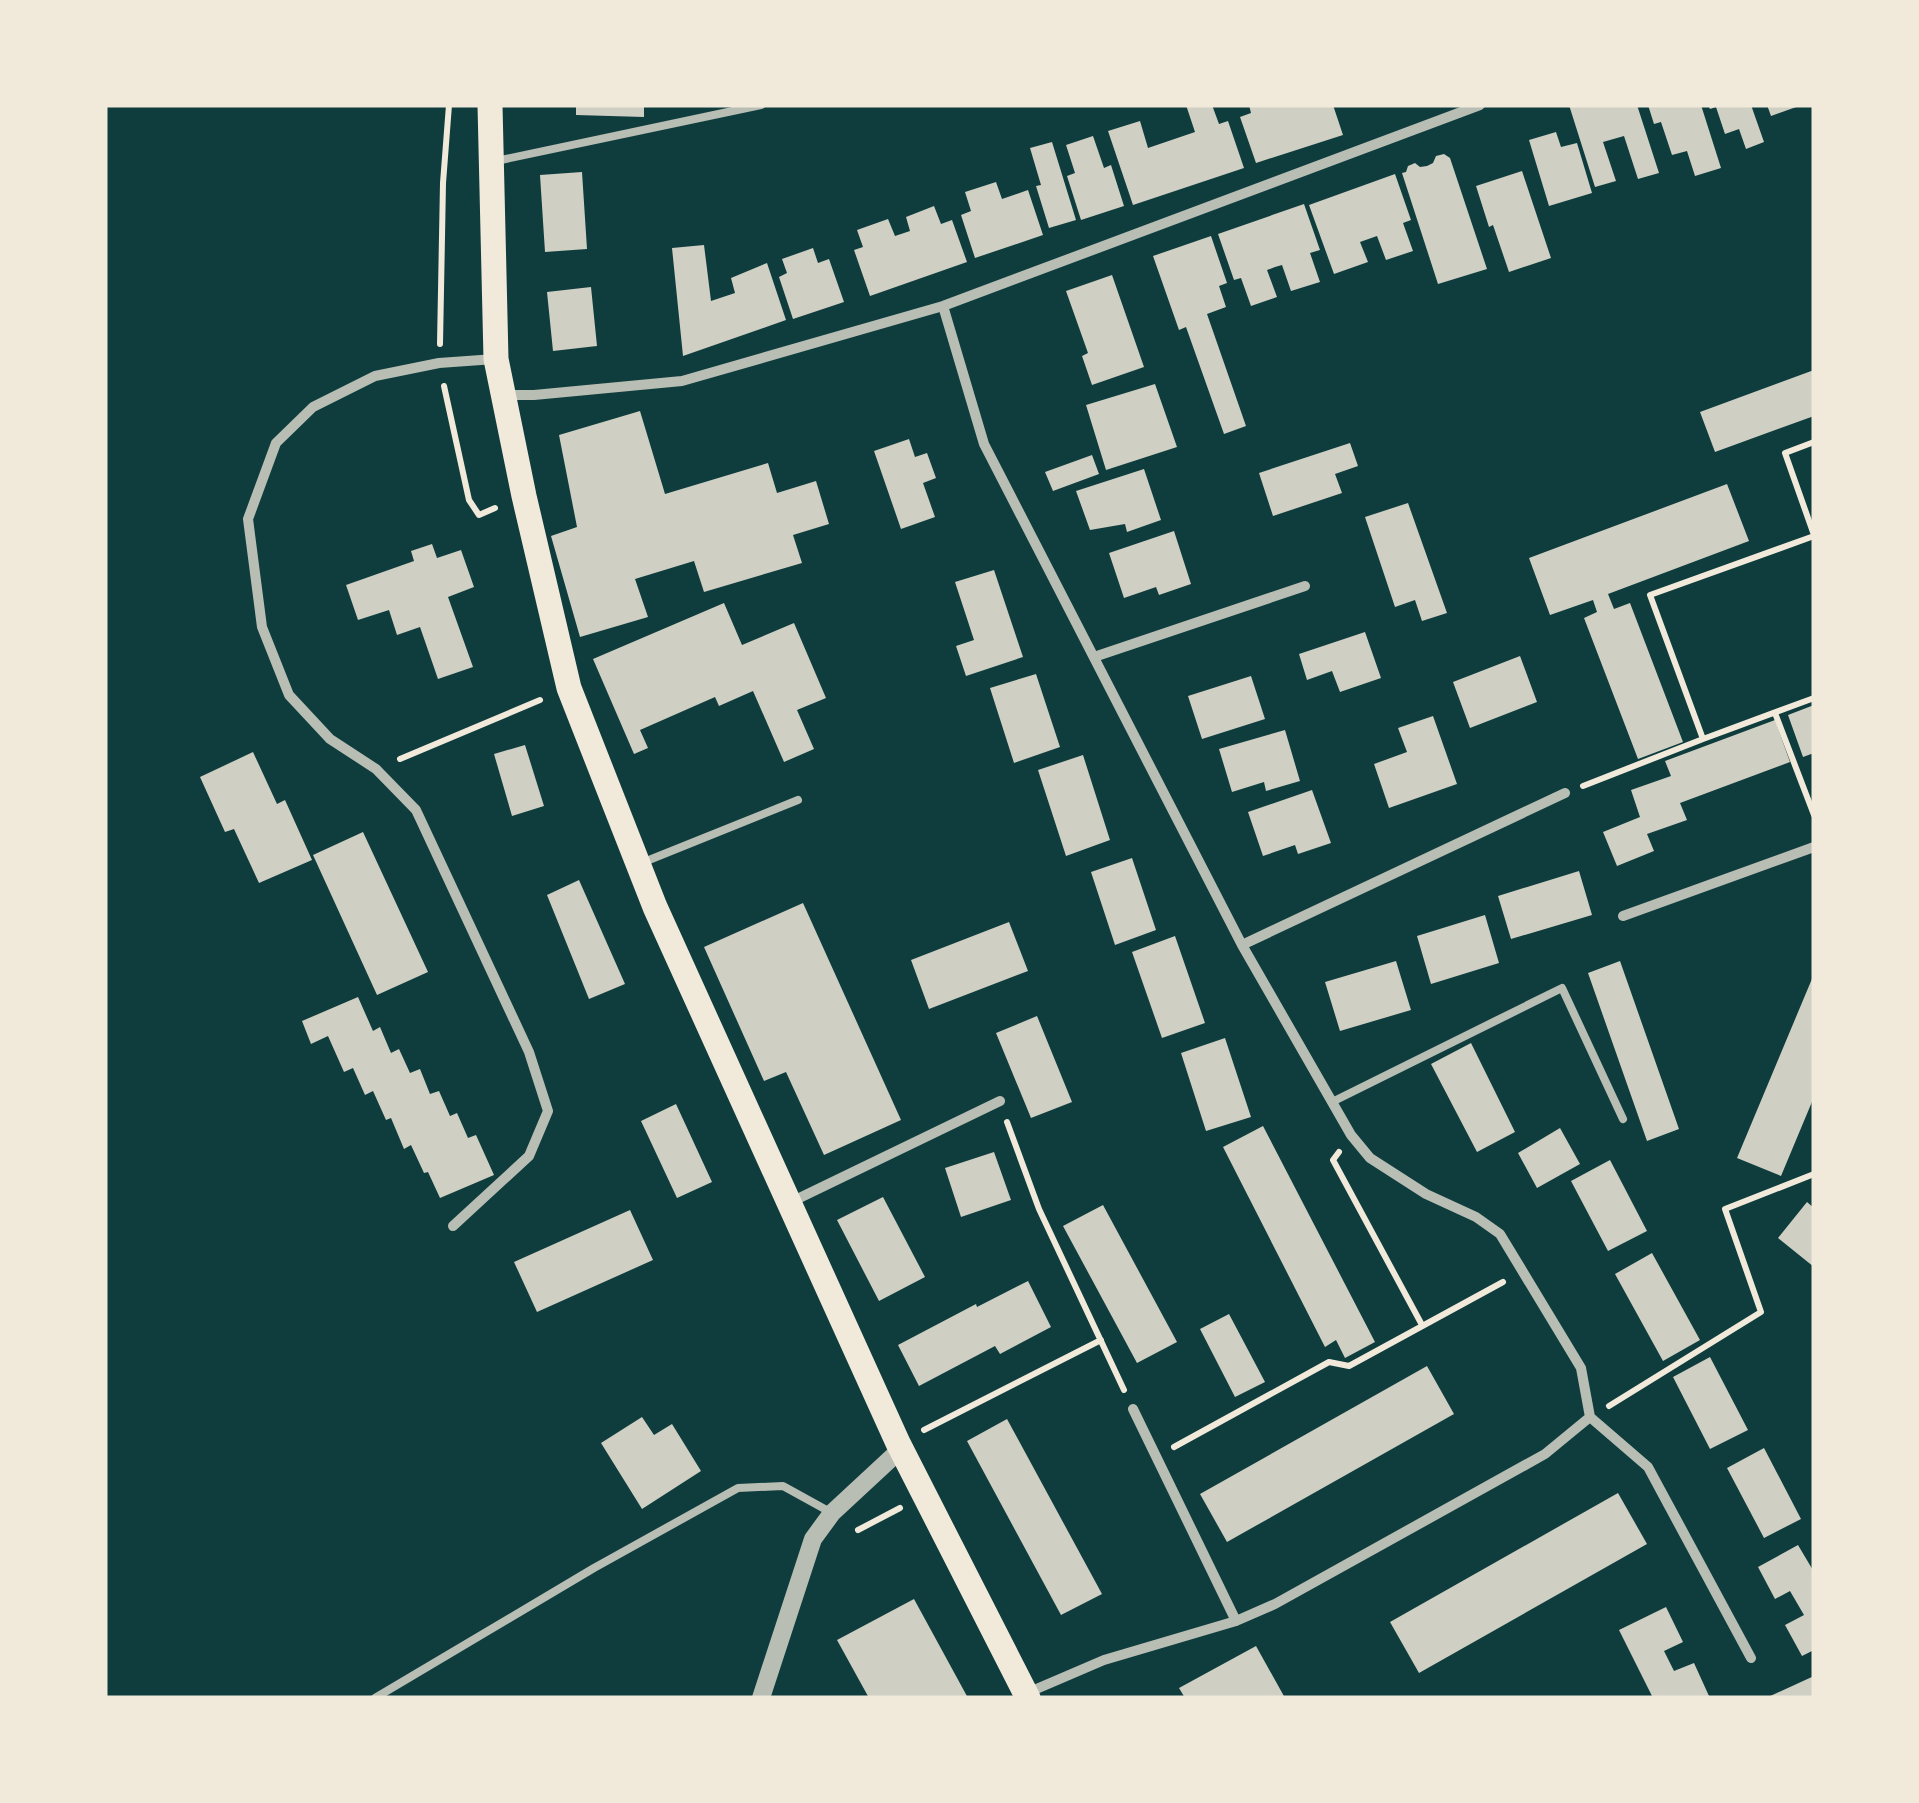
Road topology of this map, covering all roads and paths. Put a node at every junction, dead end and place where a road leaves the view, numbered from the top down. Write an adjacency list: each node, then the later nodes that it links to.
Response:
1 (449, 105): 8 (path)
2 (490, 105): 5 (main road)
3 (762, 105): 5 (lane)
4 (1480, 105): 6 (street)
5 (492, 162): 7 (main road)
6 (943, 306): 9 (street); 14 (street)
7 (496, 359): 8 (street); 9 (main road)
8 (440, 363): 11 (path); 19 (street)
9 (502, 395): 15 (main road)
10 (1814, 442): 12 (path)
11 (469, 500)
12 (1814, 536): 18 (path)
13 (1305, 586): 14 (street)
14 (1094, 657): 26 (street)
15 (569, 688): 19 (path); 24 (main road)
16 (1814, 698): 17 (path)
17 (1774, 713): 18 (path); 22 (path)
18 (1703, 739): 20 (path)
19 (376, 769): 33 (street)
20 (1566, 793): 26 (street)
21 (798, 800): 24 (lane)
22 (1814, 816)
23 (1814, 847): 25 (street)
24 (640, 864): 32 (main road)
25 (1623, 916)
26 (1242, 945): 28 (street)
27 (1000, 1101): 32 (street); 36 (path)
28 (1332, 1102): 29 (lane); 30 (street)
29 (1623, 1119)
30 (1351, 1134): 34 (street); 35 (path)
31 (1814, 1174): 38 (path)
32 (788, 1203): 39 (main road)
33 (452, 1226)
34 (1523, 1270): 35 (path); 38 (street)
35 (1423, 1326): 40 (path)
36 (1101, 1340): 37 (path); 39 (path)
37 (1133, 1409): 40 (street)
38 (1590, 1416): 44 (street); 45 (street)
39 (899, 1446): 41 (main road); 42 (street)
40 (1156, 1457): 44 (street)
41 (924, 1497): 43 (path); 46 (main road)
42 (832, 1512): 47 (lane); 48 (street)
43 (844, 1538)
44 (1236, 1620): 46 (street)
45 (1751, 1658)
46 (1027, 1696)
47 (374, 1698)
48 (761, 1698)

